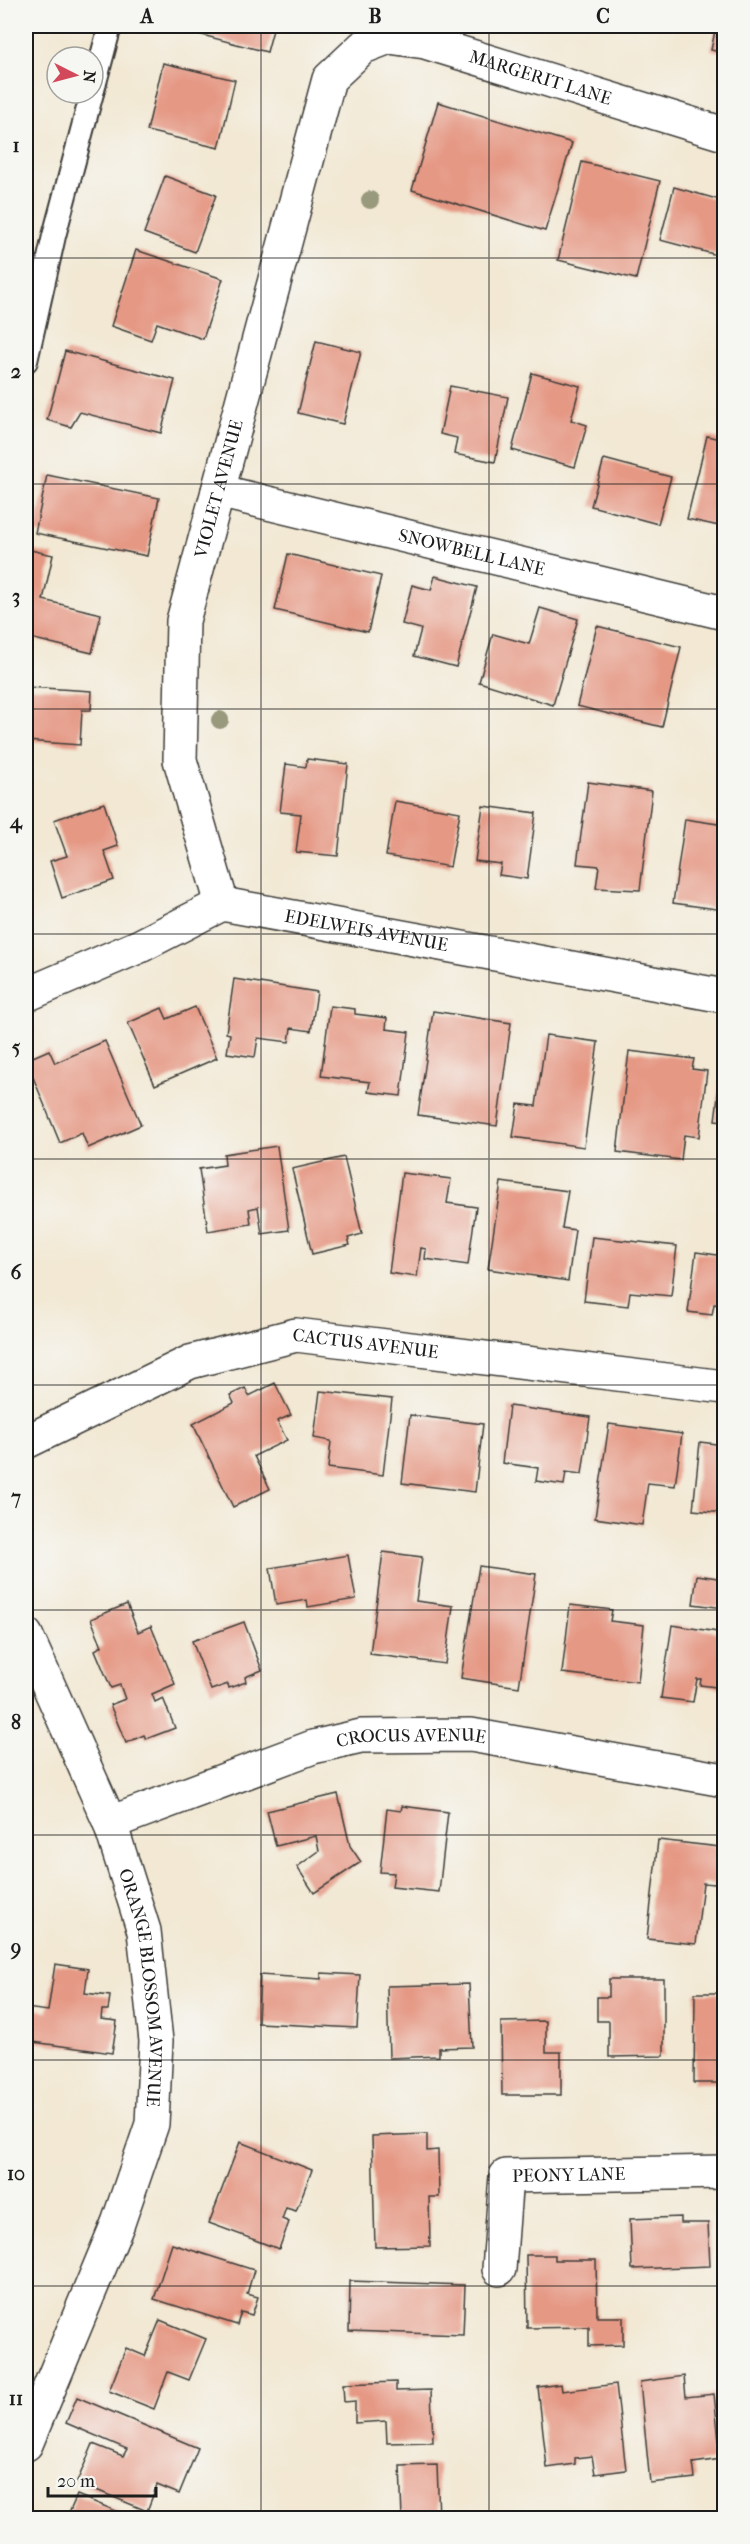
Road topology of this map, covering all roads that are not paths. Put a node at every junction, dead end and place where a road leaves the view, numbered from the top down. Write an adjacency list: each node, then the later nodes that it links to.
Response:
1 (110, 26): 2 (lane)
2 (105, 45)
3 (329, 78): 5 (street, MARGERIT LANE); 7 (street, VIOLET AVENUE)
4 (89, 105): 6 (lane)
5 (724, 134)
6 (26, 361)
7 (218, 491): 8 (street, SNOWBELL LANE); 9 (street, VIOLET AVENUE)
8 (724, 613)
9 (222, 904): 10 (street); 11 (street, EDELWEIS AVENUE)
10 (26, 995)
11 (724, 996)
12 (724, 1387): 13 (street, CACTUS AVENUE)
13 (26, 1442)
14 (26, 1635): 16 (street, ORANGE BLOSSOM AVENUE)
15 (724, 1780): 16 (street, CROCUS AVENUE)
16 (110, 1824): 19 (street, ORANGE BLOSSOM AVENUE)
17 (724, 2172): 18 (street, PEONY LANE)
18 (499, 2269)
19 (26, 2444)

